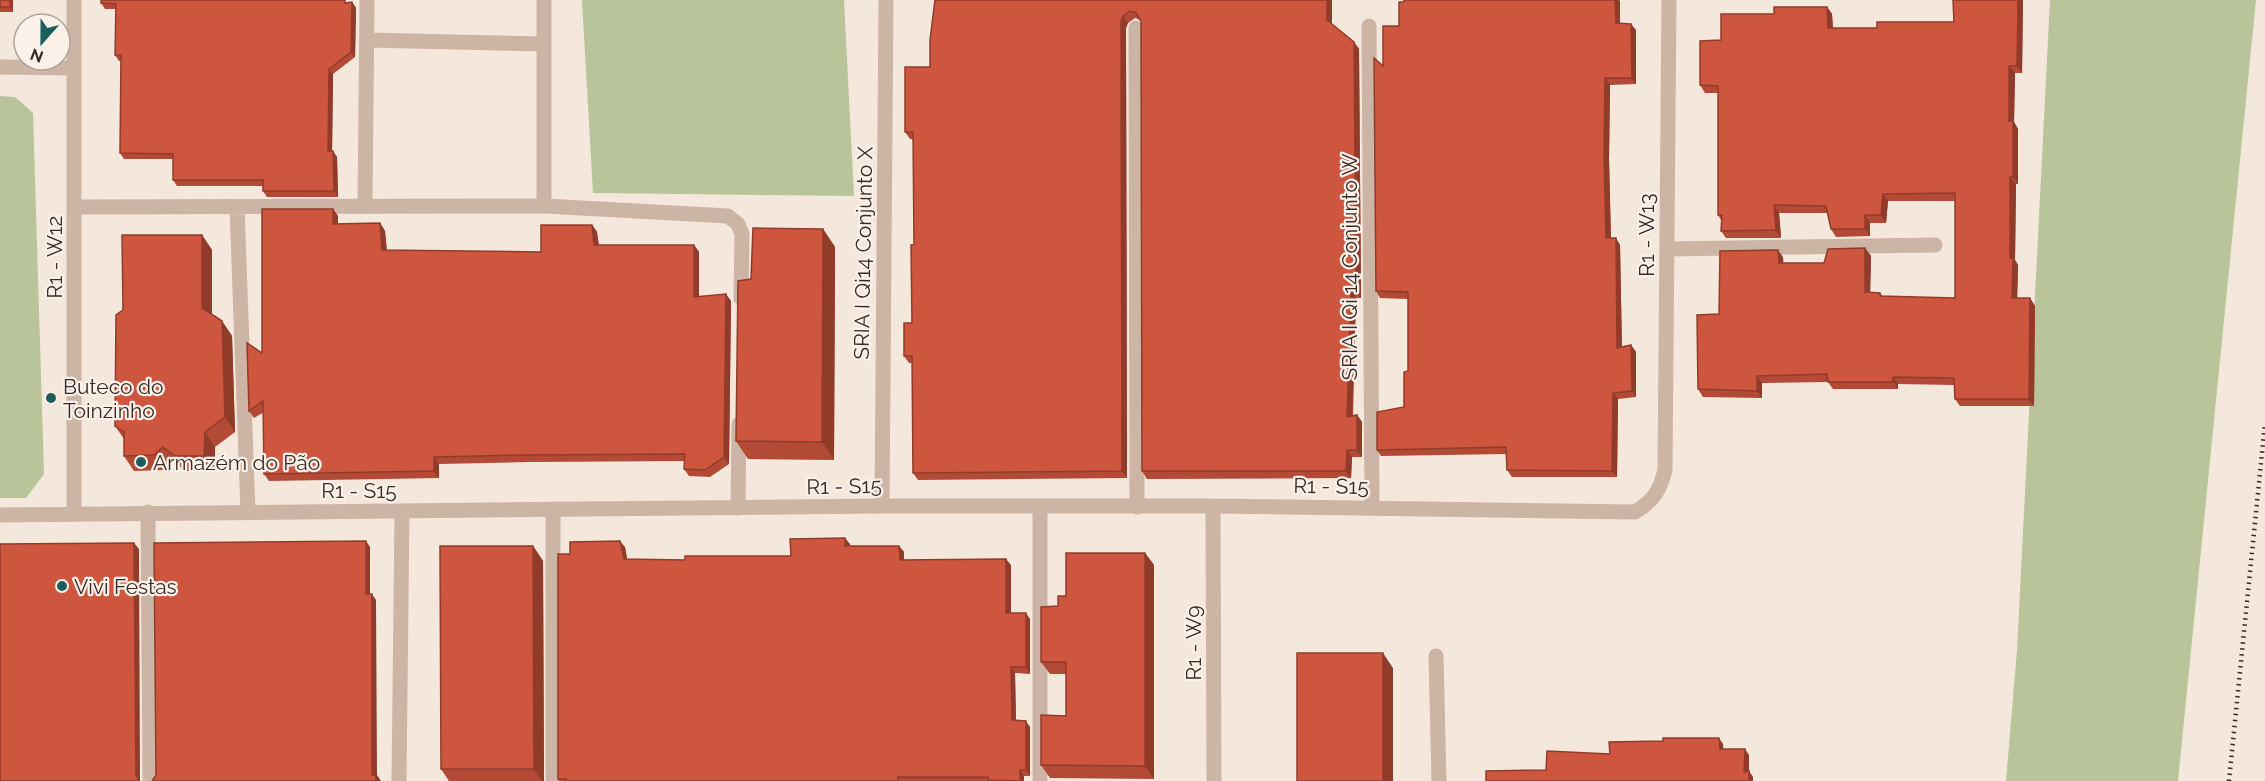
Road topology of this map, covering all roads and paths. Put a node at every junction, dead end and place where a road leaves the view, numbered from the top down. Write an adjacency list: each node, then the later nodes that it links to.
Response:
1 (74, 0): 11 (street, R1 - W12)
2 (367, 0): 8 (street)
3 (544, 0): 9 (street)
4 (886, 0): 21 (street, SRIA I Qi14 Conjunto X)
5 (1669, 0): 17 (street, R1 - W13)
6 (1369, 26): 25 (street, SRIA I Qi 14 Conjunto W)
7 (1136, 28): 24 (street)
8 (366, 40): 9 (street); 12 (street)
9 (543, 44): 13 (street)
10 (0, 67): 11 (street)
11 (74, 68): 14 (street, R1 - W12)
12 (365, 206): 13 (street); 15 (street)
13 (544, 206): 18 (street)
14 (75, 207): 15 (street); 31 (street, R1 - W12)
15 (237, 207): 30 (street)
16 (1935, 245): 17 (street)
17 (1667, 249): 20 (street, R1 - W13)
18 (741, 317)
19 (739, 413): 26 (street)
20 (1665, 470): 25 (street, R1 - S15)
21 (882, 506): 23 (street, R1 - S15); 26 (street, R1 - S15)
22 (1213, 506): 24 (street, R1 - S15); 25 (street, R1 - S15); 38 (street, R1 - W9)
23 (1040, 507): 24 (street, R1 - S15); 37 (street)
24 (1137, 507)
25 (1372, 507)
26 (738, 508): 27 (street, R1 - S15)
27 (553, 509): 28 (street, R1 - S15); 36 (street)
28 (402, 511): 30 (street, R1 - S15); 35 (street)
29 (148, 512): 30 (street, R1 - S15); 31 (street, R1 - S15); 34 (street)
30 (248, 512)
31 (74, 513): 32 (street, R1 - S15)
32 (0, 515)
33 (1436, 656): 39 (street)
34 (150, 781)
35 (399, 781)
36 (553, 781)
37 (1040, 781)
38 (1214, 781)
39 (1439, 781)

